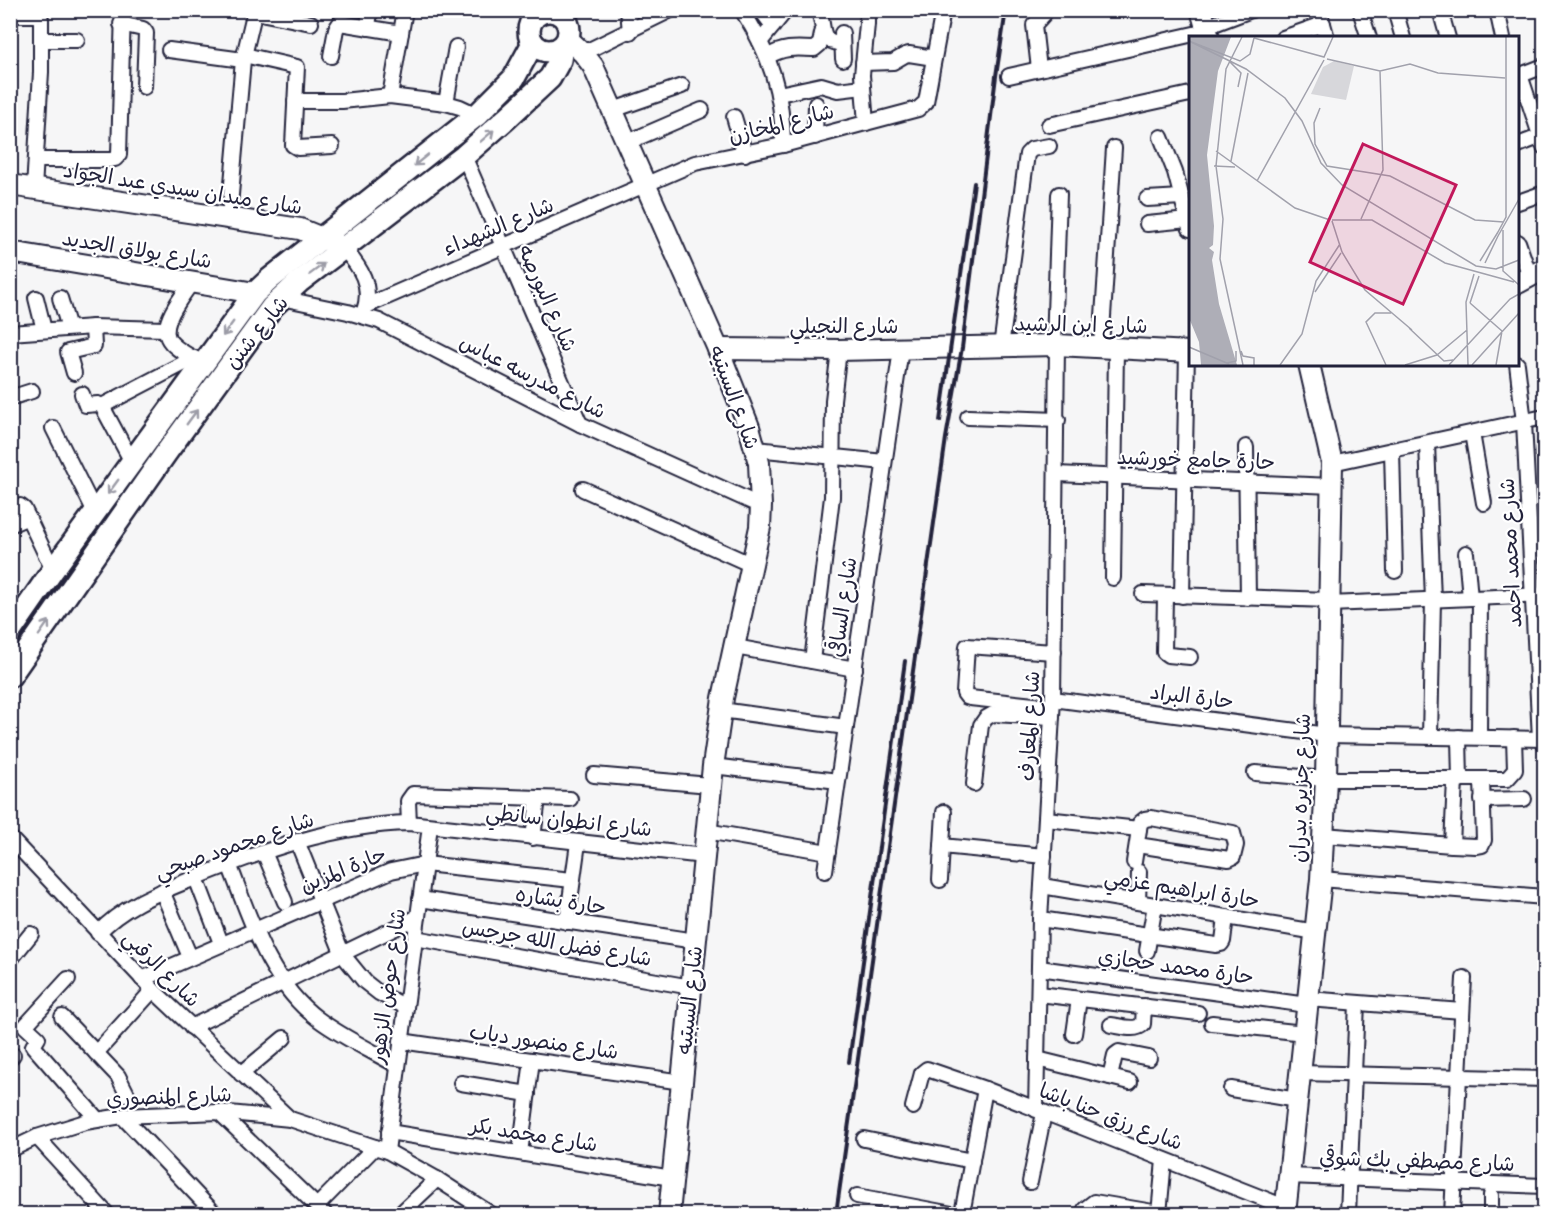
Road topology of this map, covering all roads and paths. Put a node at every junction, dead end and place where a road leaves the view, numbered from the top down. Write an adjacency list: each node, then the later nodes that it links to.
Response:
1 (12, 10): 36 (street)
2 (370, 10): 28 (street)
3 (405, 10): 30 (street)
4 (628, 10): 29 (street)
5 (671, 10): 29 (street)
6 (742, 10): 38 (street)
7 (761, 10): 26 (street)
8 (786, 10): 26 (street)
9 (867, 10): 48 (street)
10 (943, 10): 46 (street)
11 (1044, 10): 50 (street)
12 (1251, 10): 27 (street)
13 (1360, 10): 32 (street)
14 (1395, 10): 33 (street)
15 (1440, 10): 34 (street)
16 (1497, 10): 35 (street)
17 (255, 11): 24 (street); 45 (street)
18 (538, 12): 19 (main road); 39 (main road)
19 (565, 14): 41 (main road)
20 (122, 17): 54 (street); 79 (street)
21 (345, 17): 28 (street); 43 (street)
22 (836, 18): 23 (street)
23 (821, 22): 44 (street); 47 (street)
24 (311, 24)
25 (1323, 24): 31 (street)
26 (773, 26): 38 (street)
27 (1206, 26): 50 (street)
28 (368, 28): 30 (street)
29 (630, 32): 41 (street)
30 (401, 33): 58 (street)
31 (1289, 36)
32 (1368, 36)
33 (1402, 36)
34 (1447, 36)
35 (1503, 36)
36 (42, 40): 37 (street); 79 (street)
37 (77, 40)
38 (760, 42): 44 (street)
39 (533, 44): 41 (main road); 64 (main road, شارع شنن)
40 (456, 46): 60 (street)
41 (571, 46): 62 (street, شارع السبتيه); 78 (main road, شارع شنن, one-way to 41)
42 (169, 50): 45 (street)
43 (331, 56)
44 (767, 57): 56 (street)
45 (244, 58): 59 (street); 88 (street)
46 (934, 58): 48 (street); 66 (street, شارع المخازن)
47 (843, 59)
48 (863, 63): 55 (street)
49 (1545, 66): 51 (street)
50 (1039, 69): 52 (street)
51 (1519, 75): 70 (street)
52 (1009, 76)
53 (682, 86): 62 (street)
54 (144, 87)
55 (863, 87): 56 (street); 66 (street)
56 (779, 94): 73 (street)
57 (1189, 94): 67 (street)
58 (390, 96): 59 (street); 60 (street)
59 (295, 101): 74 (street)
60 (446, 103): 64 (street)
61 (816, 104): 68 (street)
62 (613, 110): 71 (street, شارع السبتيه)
63 (702, 110): 71 (street)
64 (477, 115): 92 (main road, شارع شنن, one-way to 92)
65 (734, 117): 77 (street)
66 (866, 123): 68 (street, شارع المخازن)
67 (1049, 125)
68 (815, 136): 73 (street, شارع المخازن)
69 (1161, 137): 85 (street)
70 (1543, 139): 72 (street)
71 (628, 142): 81 (street, شارع السبتيه)
72 (1519, 144)
73 (783, 145): 77 (street, شارع المخازن)
74 (332, 146)
75 (1049, 146): 110 (street)
76 (1114, 148): 112 (street)
77 (745, 154): 81 (street, شارع المخازن)
78 (464, 156): 94 (street, شارع البورصه); 95 (main road, شارع شنن)
79 (36, 160): 82 (street)
80 (10, 185): 82 (street, شارع ميدان سيدي عبد الجواد)
81 (646, 186): 94 (street, شارع الشهداء); 113 (street, شارع السبتيه)
82 (34, 189): 88 (street, شارع ميدان سيدي عبد الجواد)
83 (1545, 193): 87 (street)
84 (1059, 194): 109 (street, شارع المعارف)
85 (1182, 197): 86 (street); 89 (street)
86 (1147, 199)
87 (1519, 202)
88 (229, 217): 92 (street, شارع ميدان سيدي عبد الجواد)
89 (1189, 221)
90 (1147, 224): 91 (street)
91 (1189, 224)
92 (324, 238): 95 (street, شارع ميدان سيدي عبد الجواد); 99 (main road, شارع شنن)
93 (1519, 245): 97 (street)
94 (503, 247): 103 (street, شارع الشهداء); 129 (street, شارع البورصه)
95 (344, 249): 102 (main road, شارع شنن, one-way to 95); 103 (street)
96 (10, 252): 98 (street, شارع بولاق الجديد)
97 (1531, 276)
98 (192, 282): 99 (street, شارع بولاق الجديد); 106 (street)
99 (255, 293): 117 (main road, شارع شنن, one-way to 117)
100 (36, 298): 107 (street)
101 (60, 298): 105 (street)
102 (281, 298): 103 (street, شارع مدرسه عباس); 137 (main road, شارع شنن, one-way to 102)
103 (364, 311): 129 (street, شارع مدرسه عباس)
104 (93, 327): 105 (street); 106 (street); 120 (street)
105 (69, 328): 107 (street)
106 (166, 329): 117 (street)
107 (44, 330): 108 (street)
108 (10, 333)
109 (1055, 345): 110 (street, شارع ابن الرشيد); 112 (street, شارع ابن الرشيد); 127 (street, شارع المعارف)
110 (1001, 347): 111 (street, شارع ابن الرشيد)
111 (969, 348): 114 (street, شارع النجيلي)
112 (1109, 348): 116 (street, شارع ابن الرشيد); 143 (street)
113 (718, 349): 115 (street, شارع النجيلي); 135 (street, شارع السبتيه)
114 (901, 349): 115 (street, شارع النجيلي); 140 (street, شارع الساقي)
115 (839, 350): 138 (street)
116 (1189, 352): 144 (street)
117 (198, 361): 124 (street); 132 (main road, شارع شنن)
118 (1310, 366): 141 (street, شارع جزيره بدران)
119 (1517, 366): 128 (street, شارع محمد احمد)
120 (74, 373)
121 (32, 391): 123 (street)
122 (82, 394): 124 (street)
123 (10, 398)
124 (102, 406): 139 (street)
125 (968, 417): 127 (street)
126 (1545, 417): 128 (street)
127 (1058, 420): 142 (street, شارع المعارف)
128 (1524, 422): 131 (street); 162 (street, شارع محمد احمد)
129 (580, 424): 150 (street, شارع مدرسه عباس)
130 (53, 428): 151 (street)
131 (1472, 433): 133 (street); 148 (street)
132 (147, 440): 137 (main road); 139 (main road, شارع شنن)
133 (1427, 443): 136 (street); 165 (street)
134 (1246, 447): 145 (street)
135 (756, 449): 138 (street); 150 (street, شارع السبتيه)
136 (1392, 450): 141 (street); 157 (street)
137 (166, 453): 173 (main road, شارع شنن, one-way to 137)
138 (834, 457): 140 (street); 171 (street)
139 (132, 462): 151 (main road, شارع شنن, one-way to 151)
140 (884, 462): 172 (street, شارع الساقي)
141 (1332, 463): 146 (street, شارع جزيره بدران)
142 (1057, 474): 143 (street, حارة جامع خورشيد); 169 (street, شارع المعارف)
143 (1114, 477): 144 (street, حارة جامع خورشيد); 158 (street)
144 (1185, 480): 145 (street, حارة جامع خورشيد); 161 (street)
145 (1246, 482): 146 (street, حارة جامع خورشيد); 163 (street)
146 (1332, 486): 166 (street, شارع جزيره بدران)
147 (583, 489): 155 (street)
148 (1484, 503)
149 (12, 504): 152 (street)
150 (761, 506): 155 (street, شارع السبتيه)
151 (95, 512): 156 (main road, شارع شنن)
152 (28, 517): 153 (street); 156 (street)
153 (12, 525)
154 (1466, 553): 164 (street)
155 (752, 565): 168 (street, شارع السبتيه)
156 (53, 570): 167 (main road, شارع شنن)
157 (1395, 571)
158 (1113, 578)
159 (1143, 594): 160 (street)
160 (1165, 595): 161 (street); 170 (street)
161 (1182, 596): 163 (street)
162 (1539, 596): 164 (street); 182 (street, شارع محمد احمد)
163 (1248, 598): 166 (street)
164 (1475, 598): 165 (street); 180 (street)
165 (1433, 600): 166 (street); 178 (street)
166 (1329, 602): 177 (street, شارع جزيره بدران)
167 (13, 622)
168 (735, 647): 171 (street); 175 (street, شارع السبتيه)
169 (1054, 652): 174 (street, شارع المعارف); 174 (street)
170 (1190, 657)
171 (812, 661): 172 (street)
172 (855, 669): 176 (street, شارع الساقي)
173 (12, 672)
174 (1052, 708): 177 (street, حارة البراد); 190 (street); 196 (street, شارع المعارف)
175 (721, 710): 176 (street); 185 (street, شارع السبتيه)
176 (846, 727): 189 (street, شارع الساقي)
177 (1327, 735): 178 (street, حارة البراد); 186 (street, شارع جزيره بدران)
178 (1430, 736): 179 (street, حارة البراد)
179 (1459, 737): 180 (street, حارة البراد); 187 (street)
180 (1479, 737): 181 (street, حارة البراد)
181 (1514, 738): 182 (street, حارة البراد); 188 (street)
182 (1542, 739)
183 (1255, 773): 186 (street)
184 (594, 775): 185 (street)
185 (712, 776): 189 (street); 200 (street, شارع السبتيه)
186 (1326, 779): 187 (street); 201 (street, شارع جزيره بدران)
187 (1457, 780): 188 (street); 207 (street)
188 (1482, 780): 193 (street)
189 (838, 781): 210 (street, شارع الساقي)
190 (974, 784)
191 (537, 798): 192 (street); 197 (street); 203 (street)
192 (570, 800)
193 (1482, 800): 194 (street); 207 (street)
194 (1524, 800)
195 (944, 812): 208 (street)
196 (1046, 819): 199 (street); 212 (street, شارع المعارف)
197 (409, 823): 198 (street, شارع محمود صبحي); 204 (street, شارع محمود صبحي)
198 (430, 826): 203 (street, شارع انطوان سانطي); 214 (street, شارع حوض الزهور)
199 (1139, 829): 206 (street); 206 (street)
200 (706, 831): 210 (street); 211 (street, شارع السبتيه)
201 (1323, 835): 207 (street); 217 (street, شارع جزيره بدران)
202 (10, 838): 234 (street, شارع الرقبي)
203 (533, 838): 205 (street, شارع انطوان سانطي)
204 (297, 841): 209 (street, شارع محمود صبحي); 224 (street)
205 (578, 843): 211 (street, شارع انطوان سانطي); 218 (street)
206 (1137, 845): 226 (street)
207 (1452, 845)
208 (942, 846): 212 (street); 219 (street)
209 (264, 852): 213 (street, شارع محمود صبحي); 225 (street)
210 (828, 852): 215 (street, شارع الساقي)
211 (704, 856): 238 (street, شارع السبتيه)
212 (1044, 856): 220 (street, شارع المعارف)
213 (229, 864): 216 (street, شارع محمود صبحي); 232 (street)
214 (425, 864): 218 (street, حارة المزين); 223 (street, شارع حوض الزهور); 224 (street, حارة المزين)
215 (825, 871)
216 (196, 878): 221 (street, شارع محمود صبحي); 239 (street)
217 (1321, 879): 222 (street); 233 (street, شارع جزيره بدران)
218 (572, 880): 231 (street)
219 (940, 880)
220 (1042, 886): 226 (street, حارة ابراهيم عزمي); 230 (street, شارع المعارف)
221 (162, 891): 234 (street, شارع محمود صبحي); 242 (street)
222 (1545, 897)
223 (420, 899): 228 (street, شارع حوض الزهور); 231 (street, حارة بشاره)
224 (320, 901): 232 (street, حارة المزين); 241 (street)
225 (285, 902)
226 (1138, 902): 227 (street, حارة ابراهيم عزمي)
227 (1155, 905): 229 (street, حارة ابراهيم عزمي); 236 (street)
228 (418, 917): 237 (street, شارع حوض الزهور); 241 (street)
229 (1226, 917): 233 (street, حارة ابراهيم عزمي); 236 (street)
230 (1040, 920): 236 (street); 244 (street, شارع المعارف)
231 (567, 922): 238 (street, حارة بشاره)
232 (254, 929): 239 (street, حارة المزين); 248 (street)
233 (1316, 932): 253 (street, شارع جزيره بدران)
234 (98, 933): 245 (street, شارع الرقبي)
235 (31, 934): 243 (street)
236 (1150, 936): 240 (street)
237 (415, 938): 249 (street, شارع فضل الله جرجس); 256 (street, شارع حوض الزهور)
238 (695, 941): 249 (street, شارع السبتيه)
239 (221, 943): 242 (street, حارة المزين)
240 (1147, 951)
241 (343, 955): 248 (street); 256 (street)
242 (190, 957): 245 (street, حارة المزين)
243 (10, 960)
244 (1039, 968): 251 (street, شارع المعارف); 253 (street, حارة محمد حجازي)
245 (142, 978): 250 (street, شارع الرقبي)
246 (1464, 978): 257 (street)
247 (68, 979): 290 (street)
248 (282, 982): 262 (street); 271 (street)
249 (691, 987): 278 (street, شارع السبتيه)
250 (153, 990): 262 (street, شارع الرقبي); 267 (street)
251 (1039, 994): 252 (street); 269 (street, شارع المعارف)
252 (1079, 999): 255 (street); 264 (street)
253 (1308, 1002): 254 (street, حارة محمد حجازي); 263 (street, شارع جزيره بدران)
254 (1358, 1003): 257 (street, حارة محمد حجازي); 274 (street)
255 (1144, 1006): 258 (street); 261 (street)
256 (406, 1007): 266 (street, شارع حوض الزهور)
257 (1462, 1011): 276 (street)
258 (1198, 1013)
259 (62, 1017): 267 (street)
260 (1212, 1023): 263 (street)
261 (1111, 1025)
262 (191, 1027): 273 (street, شارع الرقبي)
263 (1304, 1033): 272 (street, شارع جزيره بدران)
264 (1074, 1034)
265 (284, 1038): 273 (street)
266 (401, 1041): 270 (street, شارع منصور دياب); 271 (street, شارع حوض الزهور)
267 (96, 1053): 283 (street)
268 (1149, 1058): 275 (street)
269 (1037, 1059): 275 (street); 287 (street, شارع المعارف)
270 (532, 1060): 278 (street, شارع منصور دياب); 284 (street)
271 (398, 1066): 292 (street, شارع حوض الزهور)
272 (1300, 1073): 274 (street); 285 (street, شارع جزيره بدران)
273 (241, 1074): 291 (street, شارع الرقبي)
274 (1355, 1075): 276 (street); 303 (street)
275 (1110, 1077): 279 (street)
276 (1460, 1077): 277 (street); 305 (street)
277 (1545, 1079)
278 (682, 1082): 301 (street, شارع السبتيه)
279 (1130, 1082)
280 (461, 1083): 284 (street)
281 (985, 1089): 286 (street, شارع رزق حنا باشا); 287 (street, شارع رزق حنا باشا); 299 (street)
282 (1231, 1089): 285 (street)
283 (127, 1094)
284 (528, 1094): 297 (street)
285 (1297, 1100): 300 (street, شارع جزيره بدران)
286 (913, 1107)
287 (1040, 1111): 298 (street, شارع رزق حنا باشا); 304 (street, شارع المعارف)
288 (219, 1112): 289 (street, شارع المنصوري); 291 (street, شارع المنصوري); 309 (street)
289 (122, 1116): 290 (street, شارع المنصوري); 313 (street)
290 (97, 1119): 293 (street, شارع المنصوري)
291 (290, 1119): 296 (street, شارع المنصوري)
292 (389, 1132): 296 (street, شارع حوض الزهور); 297 (street, شارع محمد بكر)
293 (37, 1137): 295 (street, شارع المنصوري); 312 (street)
294 (864, 1139): 299 (street)
295 (14, 1143)
296 (381, 1149): 302 (street, شارع المنصوري); 309 (street)
297 (520, 1153): 301 (street, شارع محمد بكر)
298 (1164, 1160): 310 (street, شارع رزق حنا باشا); 311 (street)
299 (972, 1161): 318 (street)
300 (1288, 1176): 303 (street, شارع مصطفي بك شوقي); 310 (street, شارع جزيره بدران)
301 (672, 1178): 316 (street, شارع السبتيه)
302 (437, 1179): 314 (street); 315 (street, شارع المنصوري)
303 (1350, 1179): 305 (street, شارع مصطفي بك شوقي); 320 (street)
304 (1030, 1182)
305 (1454, 1183): 306 (street, شارع مصطفي بك شوقي); 321 (street)
306 (1545, 1186)
307 (1491, 1195): 322 (street)
308 (857, 1196): 317 (street)
309 (321, 1210)
310 (1285, 1211)
311 (1159, 1214): 319 (street)
312 (108, 1215)
313 (215, 1215)
314 (400, 1215)
315 (491, 1215)
316 (669, 1215)
317 (951, 1215)
318 (962, 1215)
319 (1084, 1215)
320 (1348, 1215)
321 (1452, 1215)
322 (1491, 1215)

